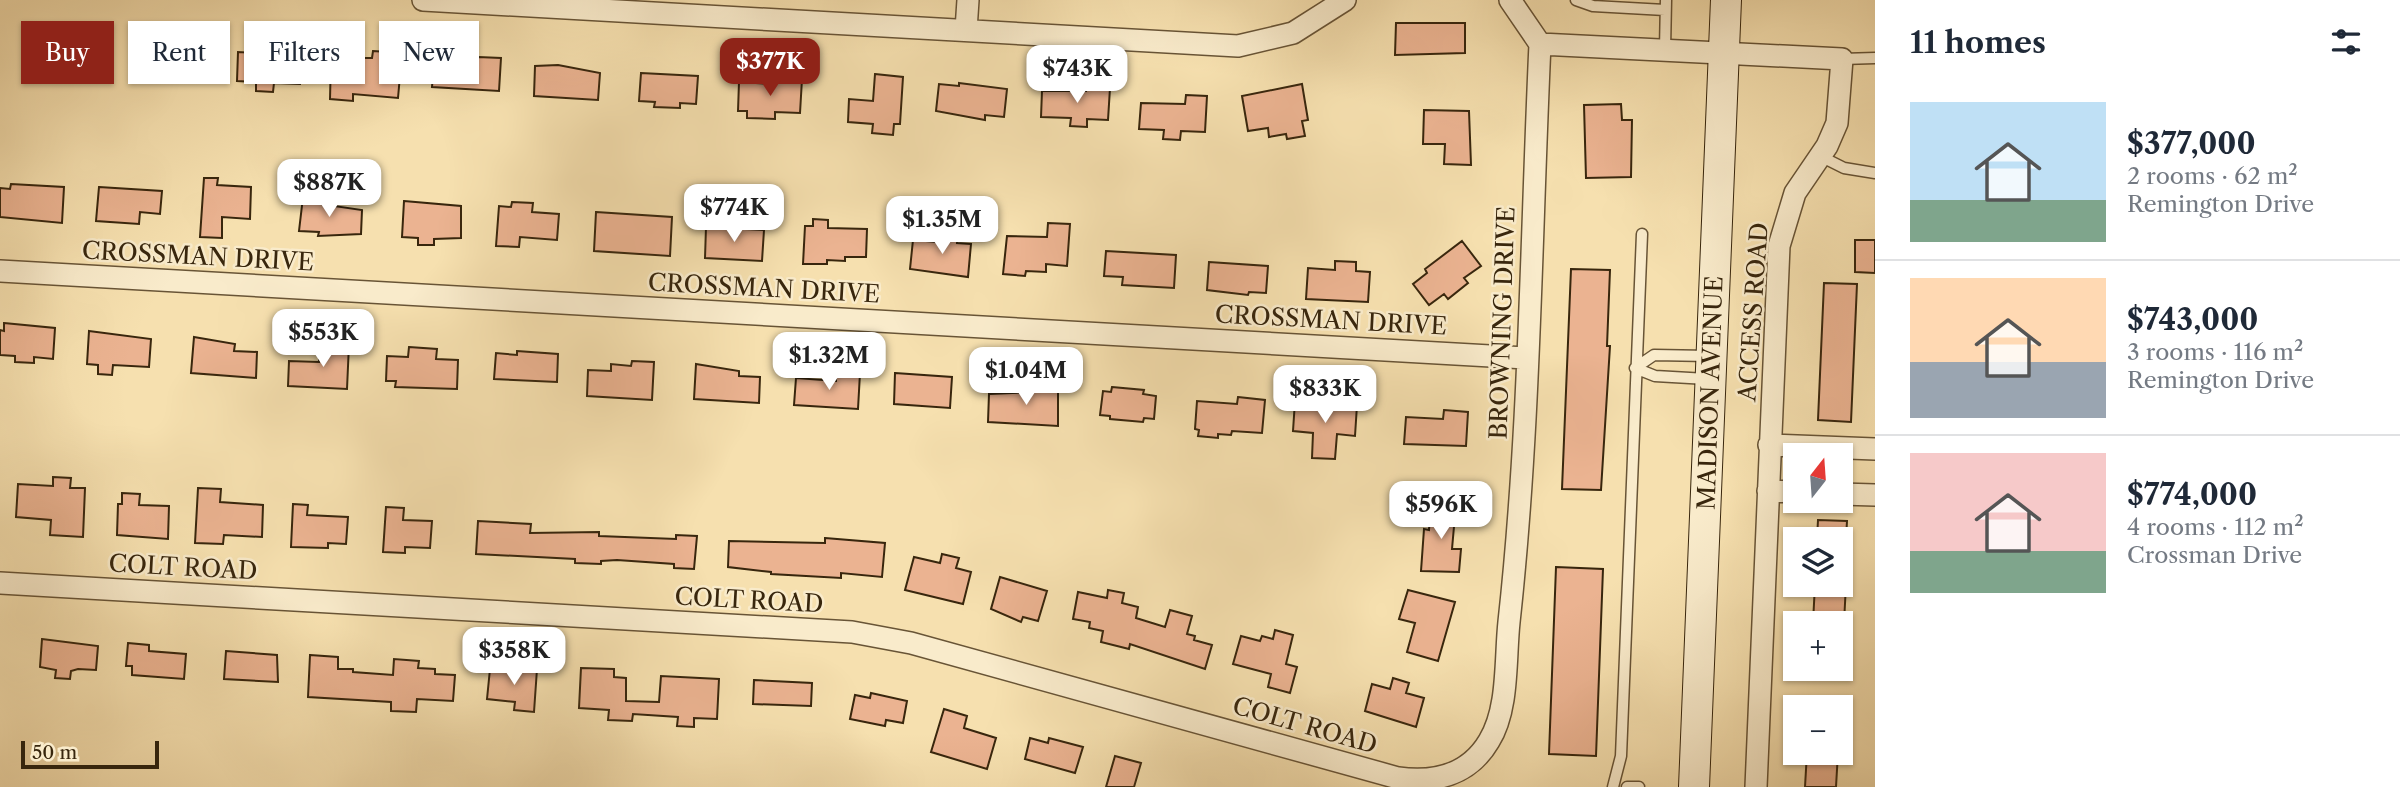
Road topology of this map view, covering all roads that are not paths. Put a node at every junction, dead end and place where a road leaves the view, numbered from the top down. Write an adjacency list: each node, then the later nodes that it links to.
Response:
1 (423, 0): 8 (street)
2 (968, 0): 8 (street)
3 (1346, 0): 8 (street)
4 (1510, 0): 9 (street)
5 (1576, 0): 7 (lane)
6 (1727, 0): 11 (main road, MADISON AVENUE)
7 (1666, 5): 10 (lane)
8 (967, 30)
9 (1540, 44): 10 (street); 18 (street, BROWNING DRIVE)
10 (1665, 50): 11 (street)
11 (1725, 51): 13 (street); 19 (main road, MADISON AVENUE)
12 (1875, 58): 13 (lane)
13 (1842, 59): 14 (street, ACCESS ROAD)
14 (1820, 156): 15 (lane); 21 (street, ACCESS ROAD)
15 (1875, 173)
16 (1642, 234): 20 (lane)
17 (0, 271): 18 (street, CROSSMAN DRIVE)
18 (1526, 358): 28 (street, BROWNING DRIVE)
19 (1711, 367): 20 (lane); 20 (lane); 32 (main road, MADISON AVENUE)
20 (1635, 368): 29 (lane)
21 (1769, 445): 22 (street); 23 (street, ACCESS ROAD)
22 (1875, 449)
23 (1768, 491): 24 (street); 33 (street, ACCESS ROAD)
24 (1783, 492)
25 (1853, 494): 26 (street)
26 (1875, 495)
27 (0, 583): 28 (street, COLT ROAD)
28 (1472, 763)
29 (1613, 787)
30 (1627, 787): 31 (lane)
31 (1639, 787)
32 (1694, 787)
33 (1756, 787)

